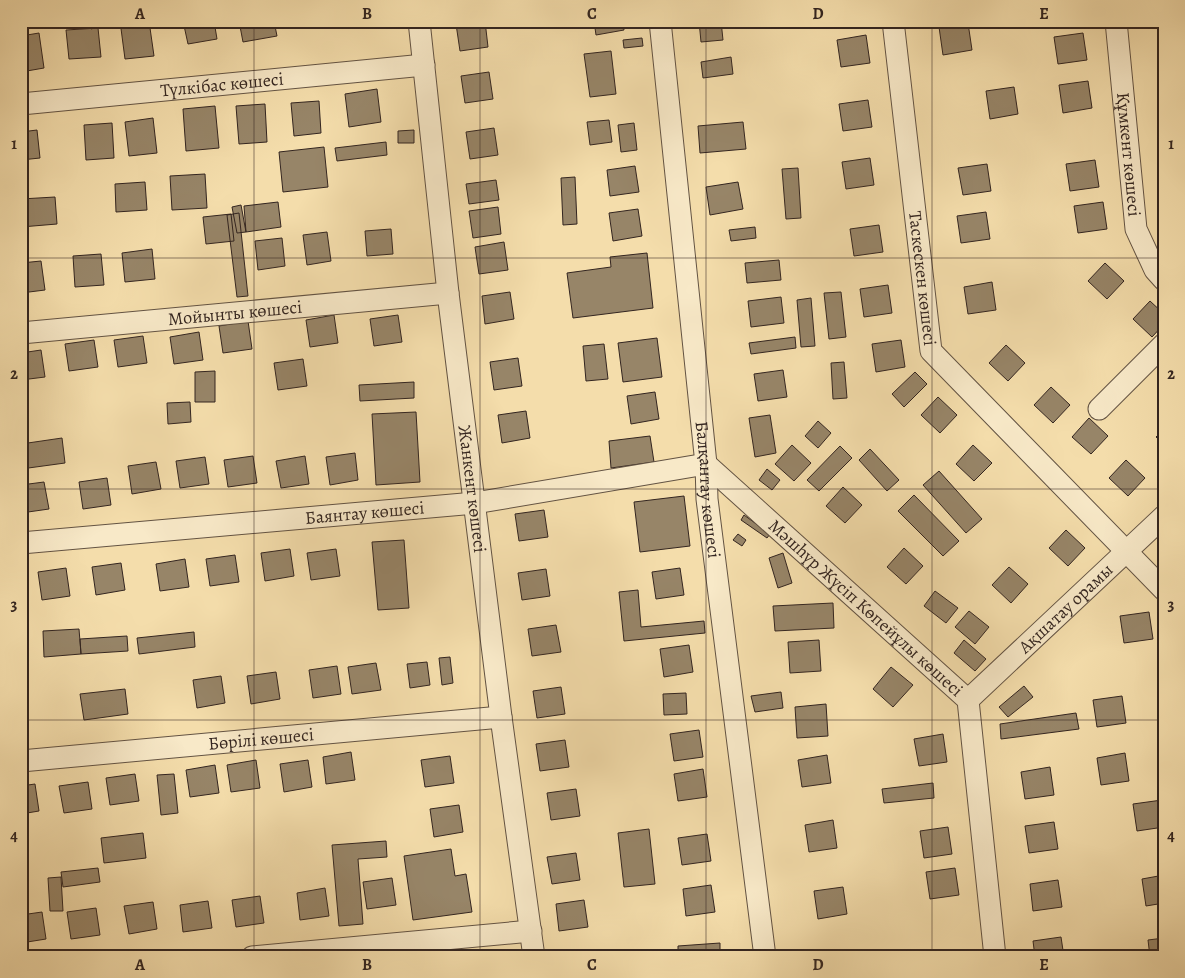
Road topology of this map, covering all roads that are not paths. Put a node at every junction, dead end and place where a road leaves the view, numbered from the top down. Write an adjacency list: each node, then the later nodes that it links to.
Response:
1 (419, 21): 5 (street, Жанкент көшесі)
2 (660, 21): 12 (street, Балқантау көшесі)
3 (893, 21): 16 (street, Таскескен көшесі)
4 (1116, 21): 7 (street, Құмкент көшесі)
5 (424, 65): 6 (street, Түлкібас көшесі); 8 (street, Жанкент көшесі)
6 (21, 104)
7 (1164, 280)
8 (448, 294): 9 (street, Мойынты көшесі); 13 (street, Жанкент көшесі)
9 (21, 333)
10 (1164, 344): 11 (street)
11 (1099, 409)
12 (706, 464): 13 (street, Баянтау көшесі); 18 (street, Мәшһүр Жүсіп Көпейұлы көшесі); 24 (street, Балқантау көшесі)
13 (475, 503): 15 (street, Баянтау көшесі); 19 (street, Жанкент көшесі)
14 (1164, 516): 16 (street, Ақшатау орамы)
15 (21, 543)
16 (1127, 552): 17 (street, Таскескен көшесі); 18 (street, Ақшатау орамы)
17 (1164, 590)
18 (968, 700): 25 (street, Мәшһүр Жүсіп Көпейұлы көшесі)
19 (501, 716): 20 (street, Бөрілі көшесі); 21 (street, Жанкент көшесі)
20 (21, 761)
21 (531, 931): 22 (street); 23 (street, Жанкент көшесі)
22 (252, 957)
23 (534, 957)
24 (765, 957)
25 (995, 957)

